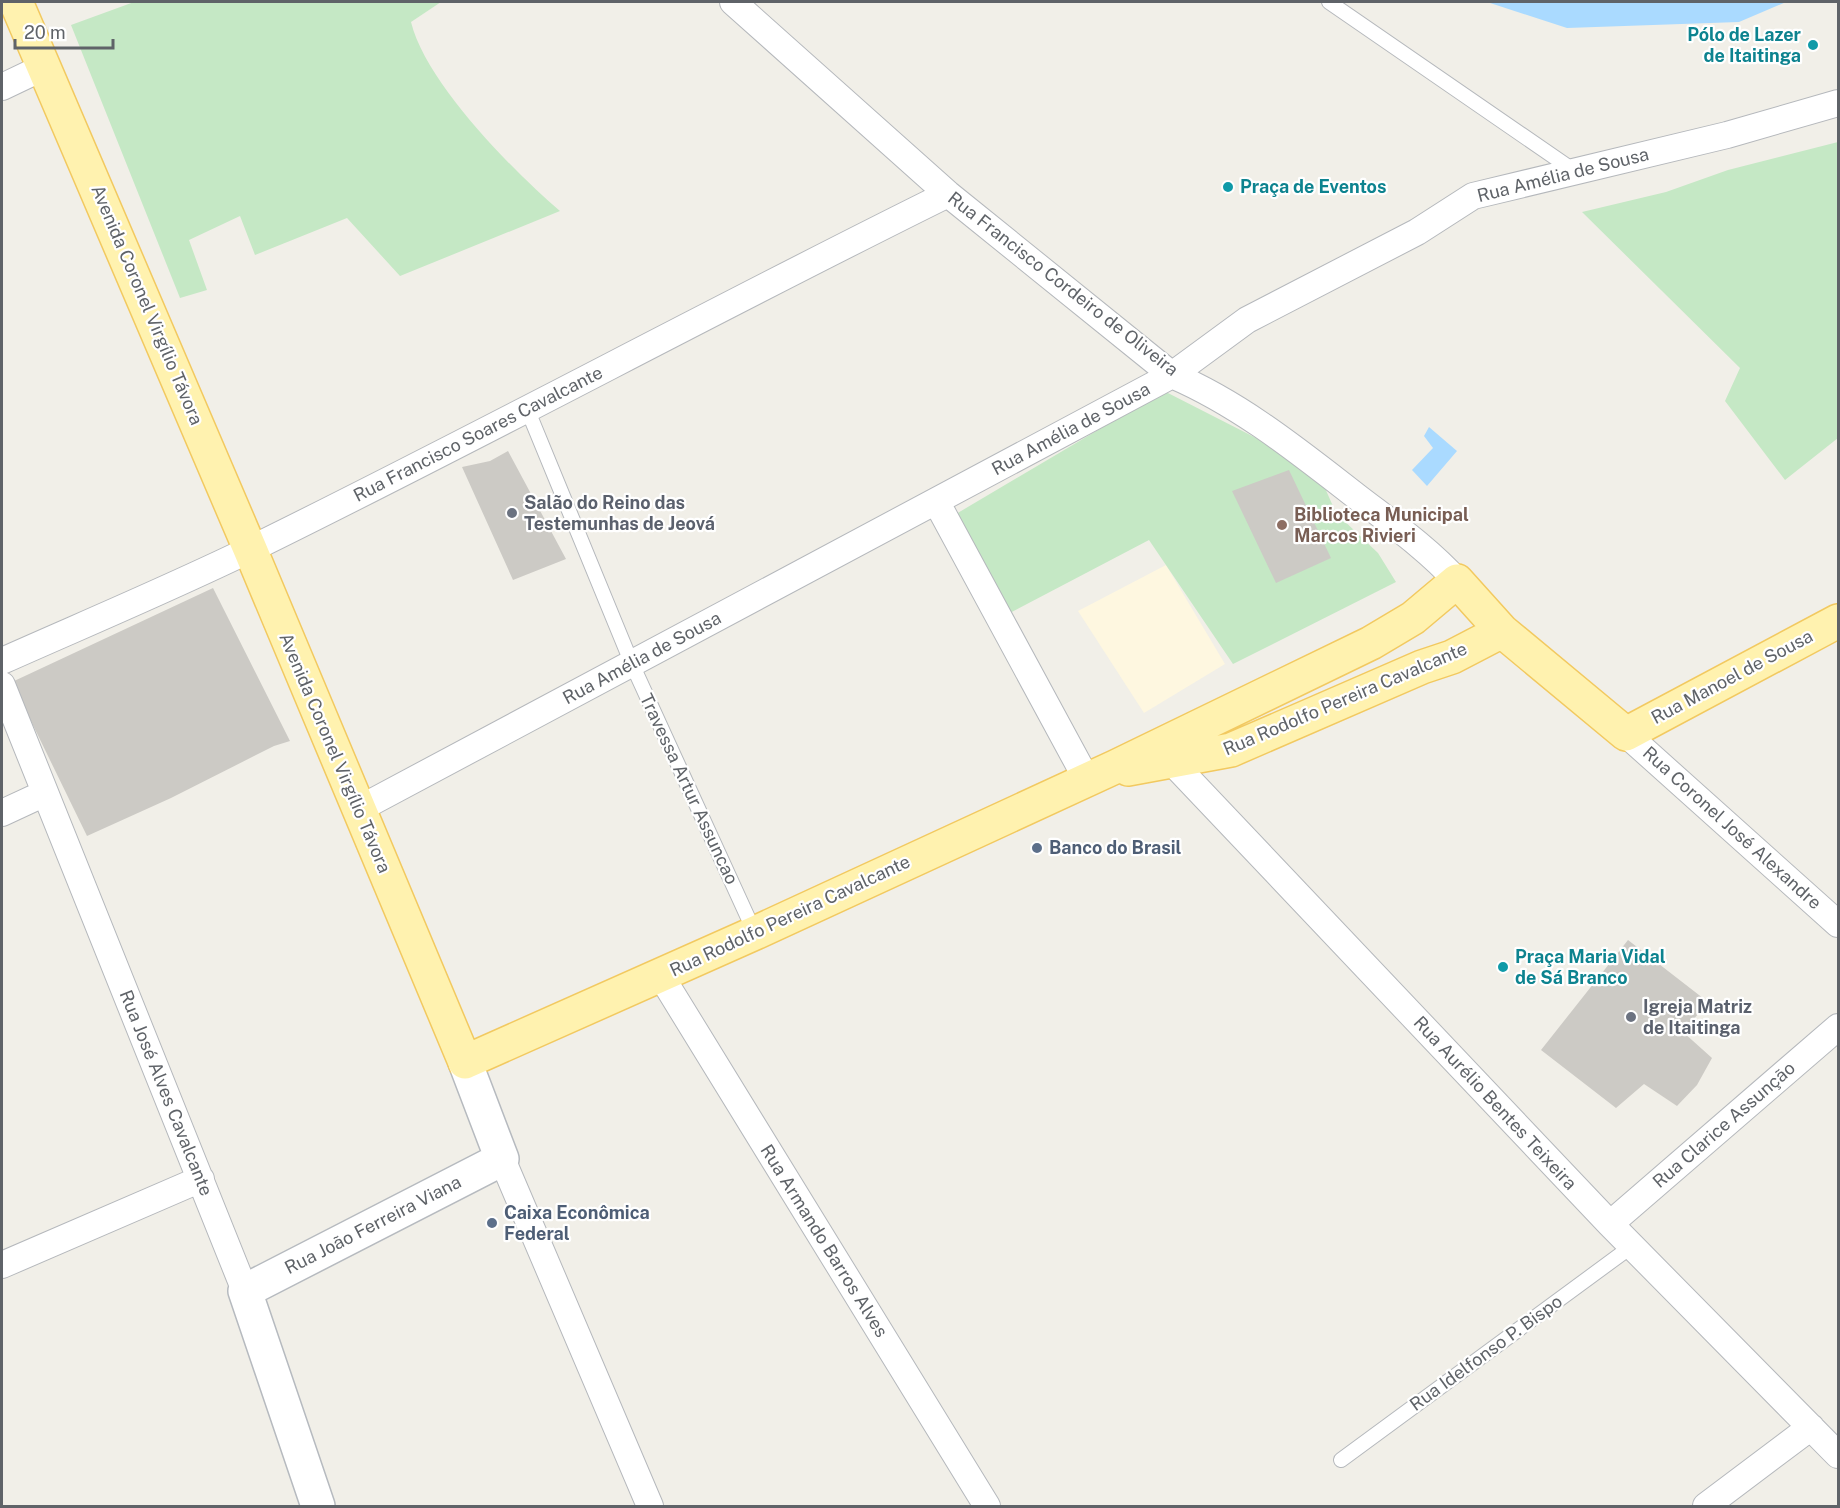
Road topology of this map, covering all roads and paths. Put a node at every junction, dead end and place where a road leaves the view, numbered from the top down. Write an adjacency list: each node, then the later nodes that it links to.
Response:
1 (16, 2): 4 (main road, Avenida Coronel Virgílio Távora)
2 (733, 2): 8 (street, Rua Francisco Cordeiro de Oliveira)
3 (1329, 2): 7 (lane)
4 (46, 66): 5 (street); 12 (main road, Avenida Coronel Virgílio Távora)
5 (2, 87)
6 (1839, 103): 7 (street, Rua Amélia de Sousa)
7 (1573, 170): 9 (street, Rua Amélia de Sousa)
8 (948, 194): 9 (street, Rua Francisco Cordeiro de Oliveira); 10 (street, Rua Francisco Soares Cavalcante)
9 (1172, 375): 11 (street, Rua Amélia de Sousa); 13 (street, Rua Francisco Cordeiro de Oliveira)
10 (528, 411): 12 (street, Rua Francisco Soares Cavalcante); 17 (lane, Travessa Artur Assuncao)
11 (936, 501): 17 (street, Rua Amélia de Sousa); 21 (street)
12 (250, 549): 16 (street, Rua Francisco Soares Cavalcante); 23 (main road, Avenida Coronel Virgílio Távora)
13 (1457, 581): 15 (main road, Rua Francisco Cordeiro de Oliveira); 20 (main road, Rua Rodolfo Pereira Cavalcante)
14 (1839, 621): 19 (main road, Rua Manoel de Sousa)
15 (1502, 631): 19 (main road, Rua Francisco Cordeiro de Oliveira); 20 (main road, Rua Rodolfo Pereira Cavalcante)
16 (2, 662)
17 (632, 664): 23 (street, Rua Amélia de Sousa); 26 (lane, Travessa Artur Assuncao)
18 (2, 685): 22 (street, Rua José Alves Cavalcante)
19 (1626, 734): 25 (street, Rua Coronel José Alexandre)
20 (1167, 753): 21 (main road, Rua Rodolfo Pereira Cavalcante); 32 (street, Rua Aurélio Bentes Teixeira)
21 (1100, 773): 26 (main road, Rua Rodolfo Pereira Cavalcante)
22 (45, 793): 24 (street); 31 (street, Rua José Alves Cavalcante)
23 (359, 809): 29 (main road, Avenida Coronel Virgílio Távora)
24 (2, 813)
25 (1839, 924)
26 (755, 933): 27 (main road, Rua Rodolfo Pereira Cavalcante)
27 (661, 976): 29 (main road, Rua Rodolfo Pereira Cavalcante); 41 (street, Rua Armando Barros Alves)
28 (1839, 1027): 32 (street, Rua Clarice Assunção)
29 (465, 1062): 30 (street, Avenida Coronel Virgílio Távora)
30 (502, 1159): 35 (street, Rua João Ferreira Viana); 40 (street, Avenida Coronel Virgílio Távora)
31 (201, 1179): 34 (street); 35 (street, Rua José Alves Cavalcante)
32 (1610, 1224): 33 (street, Rua Aurélio Bentes Teixeira)
33 (1632, 1246): 36 (street, Rua Aurélio Bentes Teixeira); 38 (lane, Rua Idelfonso P. Bispo)
34 (2, 1265)
35 (245, 1291): 39 (street, Rua José Alves Cavalcante)
36 (1811, 1427): 37 (street, Rua Aurélio Bentes Teixeira); 42 (street)
37 (1839, 1455)
38 (1341, 1460)
39 (318, 1506)
40 (650, 1506)
41 (987, 1506)
42 (1706, 1506)

